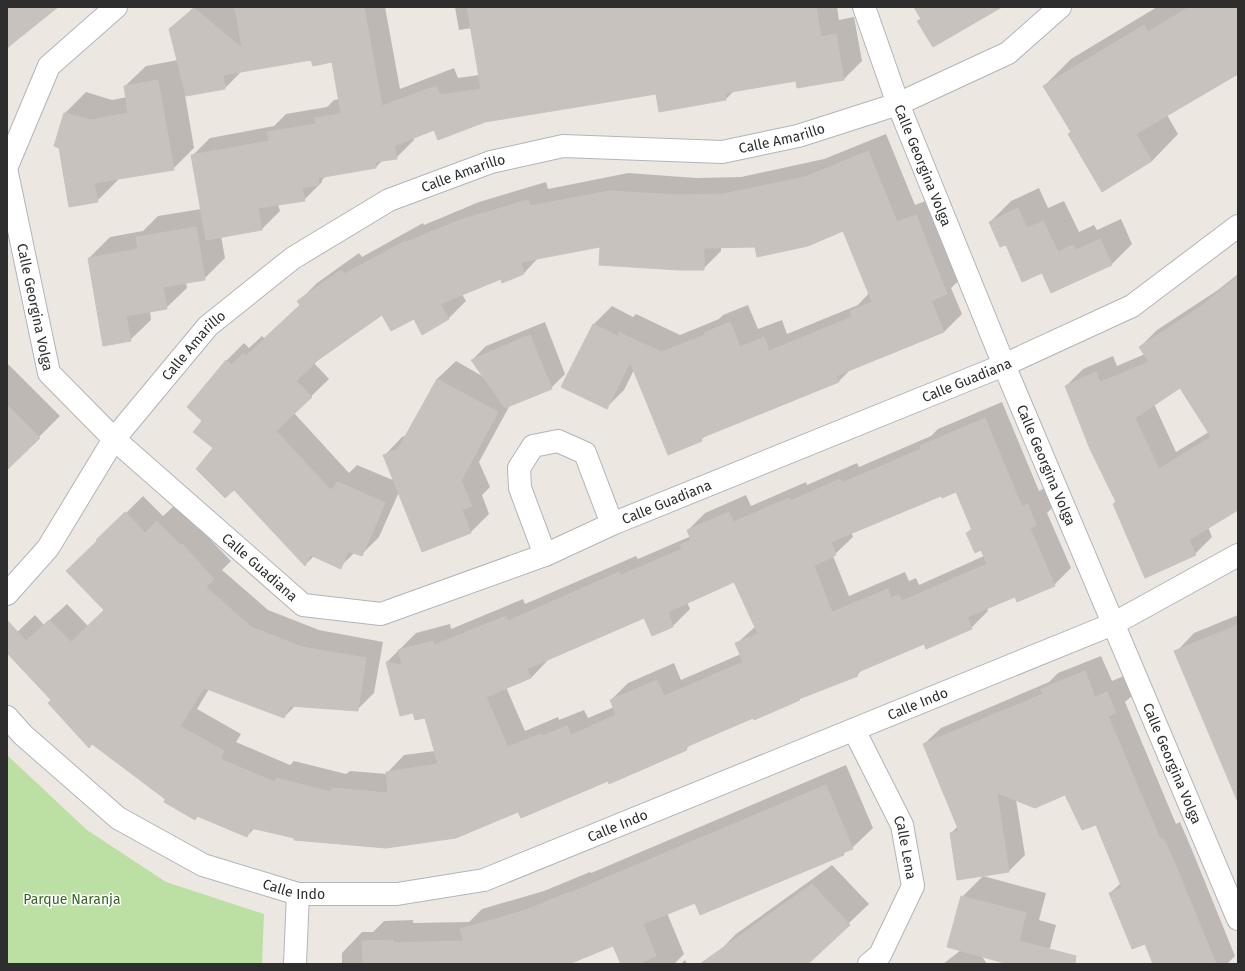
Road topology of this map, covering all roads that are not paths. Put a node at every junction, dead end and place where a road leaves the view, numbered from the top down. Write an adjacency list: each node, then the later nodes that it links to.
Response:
1 (116, 7): 5 (street)
2 (864, 7): 4 (street, Calle Georgina Volga)
3 (1060, 7): 4 (street, Calle Amarillo)
4 (898, 104): 8 (street, Calle Georgina Volga); 9 (street, Calle Amarillo)
5 (7, 166)
6 (7, 174): 9 (street, Calle Georgina Volga)
7 (1238, 226): 8 (street, Calle Guadiana)
8 (1004, 365): 10 (street, Calle Guadiana); 14 (street, Calle Georgina Volga)
9 (114, 439): 11 (street, Calle Guadiana); 13 (street, Calle Amarillo)
10 (612, 524): 11 (street, Calle Guadiana); 11 (street)
11 (545, 555)
12 (1238, 555): 14 (street, Calle Indo)
13 (7, 594)
14 (1113, 624): 16 (street, Calle Indo); 18 (street, Calle Georgina Volga)
15 (7, 717): 17 (street, Calle Indo)
16 (854, 730): 17 (street, Calle Indo); 20 (street, Calle Lena)
17 (298, 894): 19 (street)
18 (1238, 919)
19 (295, 964)
20 (870, 964)

